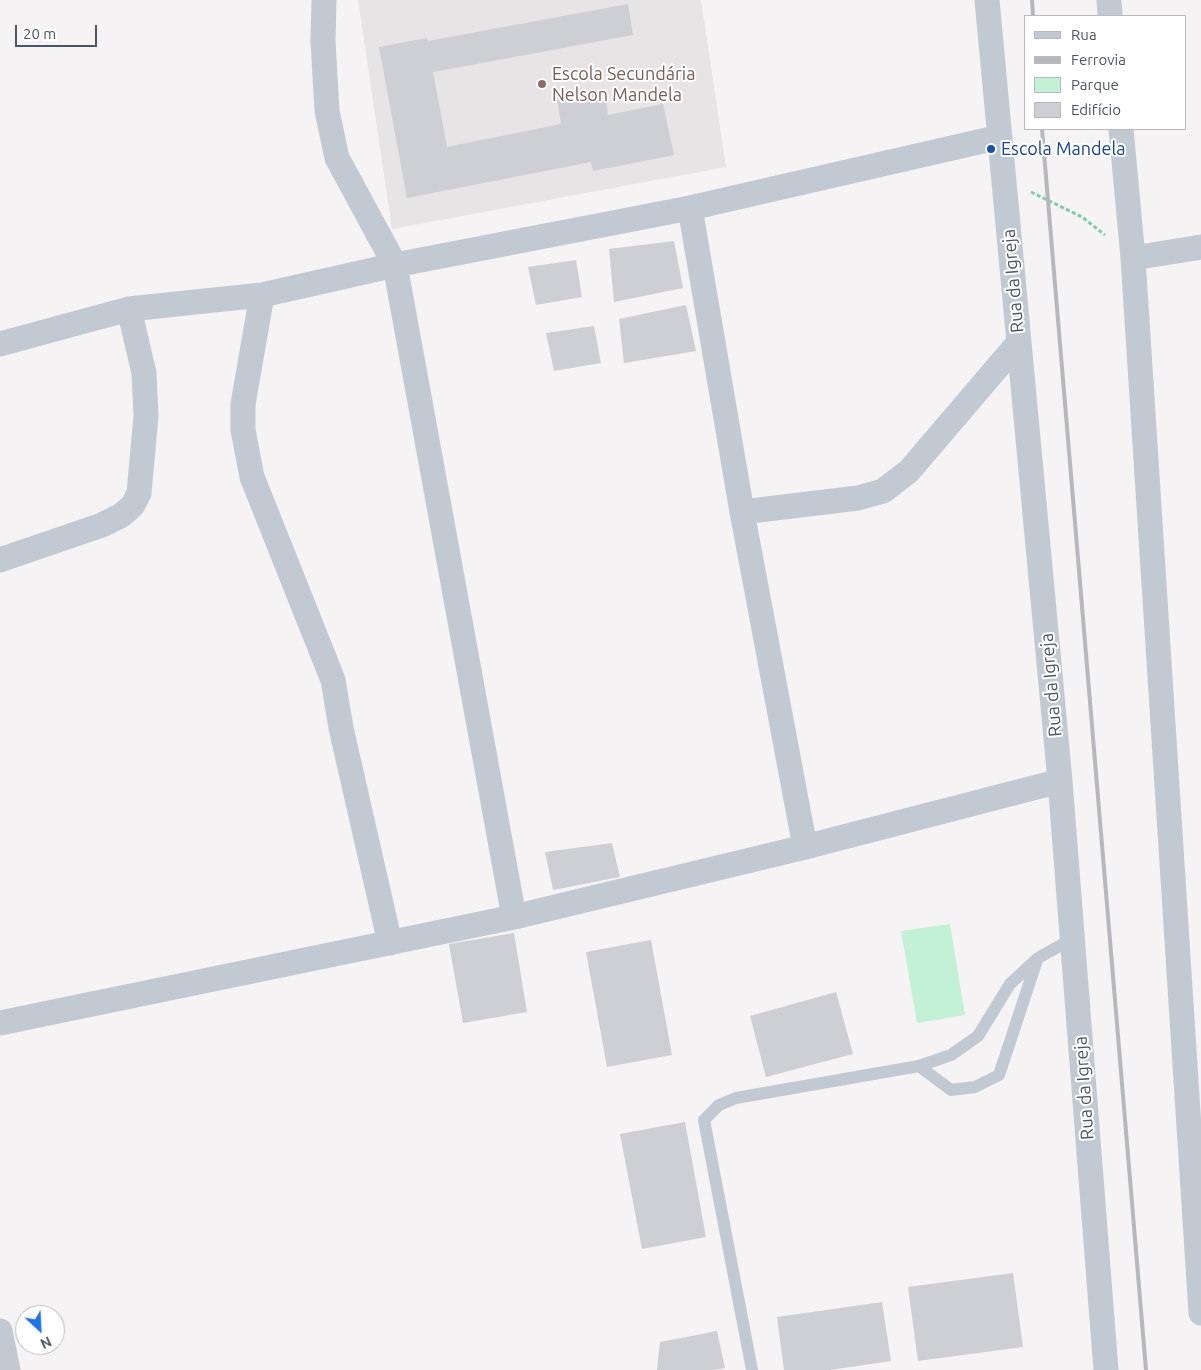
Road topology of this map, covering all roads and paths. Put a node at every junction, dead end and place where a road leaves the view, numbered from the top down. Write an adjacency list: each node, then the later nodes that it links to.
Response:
1 (324, 0): 11 (street)
2 (987, 0): 6 (street, Rua da Igreja)
3 (1109, 0): 4 (street)
4 (1110, 15)
5 (1121, 130): 10 (street)
6 (1000, 137): 8 (street); 14 (street, Rua da Igreja)
7 (1029, 191): 10 (path)
8 (690, 208): 11 (street); 16 (street)
9 (1201, 247): 10 (street)
10 (1133, 258): 26 (street)
11 (395, 265): 12 (street); 20 (street)
12 (262, 295): 13 (street); 22 (street)
13 (129, 309): 15 (street); 17 (street)
14 (1019, 342): 16 (street); 18 (street, Rua da Igreja)
15 (0, 344)
16 (742, 512): 19 (street)
17 (0, 560)
18 (1060, 781): 19 (street); 21 (street, Rua da Igreja)
19 (805, 847): 20 (street)
20 (514, 917): 22 (street)
21 (1072, 939): 23 (lane); 30 (street, Rua da Igreja)
22 (390, 943): 24 (street)
23 (1038, 958): 25 (lane); 25 (lane)
24 (0, 1023)
25 (919, 1066): 29 (lane)
26 (1201, 1314)
27 (0, 1331): 28 (street)
28 (8, 1370)
29 (752, 1370)
30 (1106, 1370)

